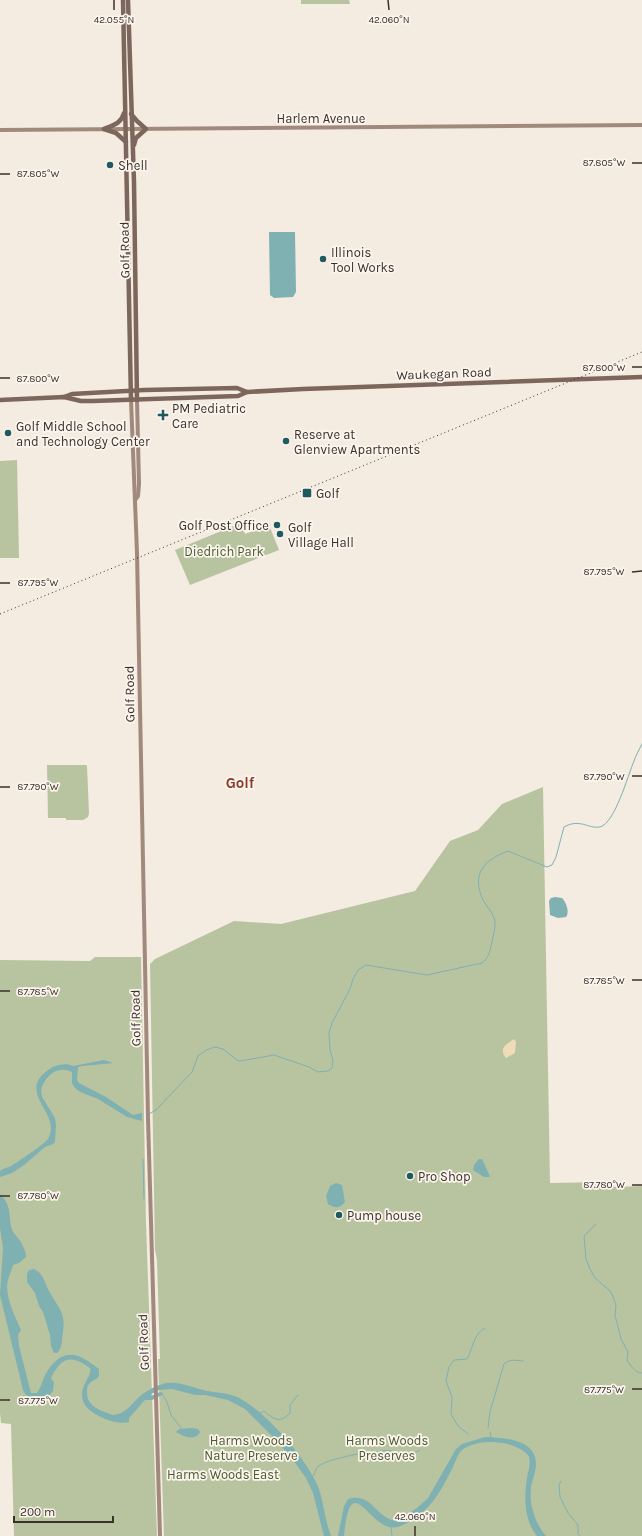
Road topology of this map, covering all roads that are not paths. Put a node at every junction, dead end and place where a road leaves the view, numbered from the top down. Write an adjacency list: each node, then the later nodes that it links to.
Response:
1 (123, 0): 3 (main road, Golf Road)
2 (128, 0): 4 (main road, Golf Road)
3 (126, 108): 6 (main road); 7 (main road, Golf Road)
4 (131, 114): 8 (main road, Golf Road); 9 (main road)
5 (642, 125): 9 (main road, Harlem Avenue)
6 (104, 129): 7 (main road, Harlem Avenue); 10 (main road, Harlem Avenue); 11 (main road)
7 (126, 129): 8 (main road, Harlem Avenue); 11 (main road, Golf Road)
8 (132, 129): 9 (main road, Harlem Avenue); 12 (main road, Golf Road)
9 (146, 129): 12 (main road)
10 (0, 130)
11 (126, 142): 15 (main road, Golf Road)
12 (132, 150): 14 (main road, Golf Road)
13 (642, 377): 16 (main road, Waukegan Road)
14 (137, 390): 15 (main road, Waukegan Road); 16 (main road, Waukegan Road); 20 (main road, Golf Road)
15 (130, 391): 17 (main road, Waukegan Road); 19 (main road, Golf Road)
16 (247, 392): 20 (main road, Waukegan Road)
17 (64, 397): 18 (main road); 19 (main road, Waukegan Road)
18 (0, 400)
19 (131, 400): 20 (main road, Waukegan Road); 21 (main road, Golf Road)
20 (137, 400): 21 (main road, Golf Road)
21 (136, 500): 22 (main road, Golf Road)
22 (160, 1536)

